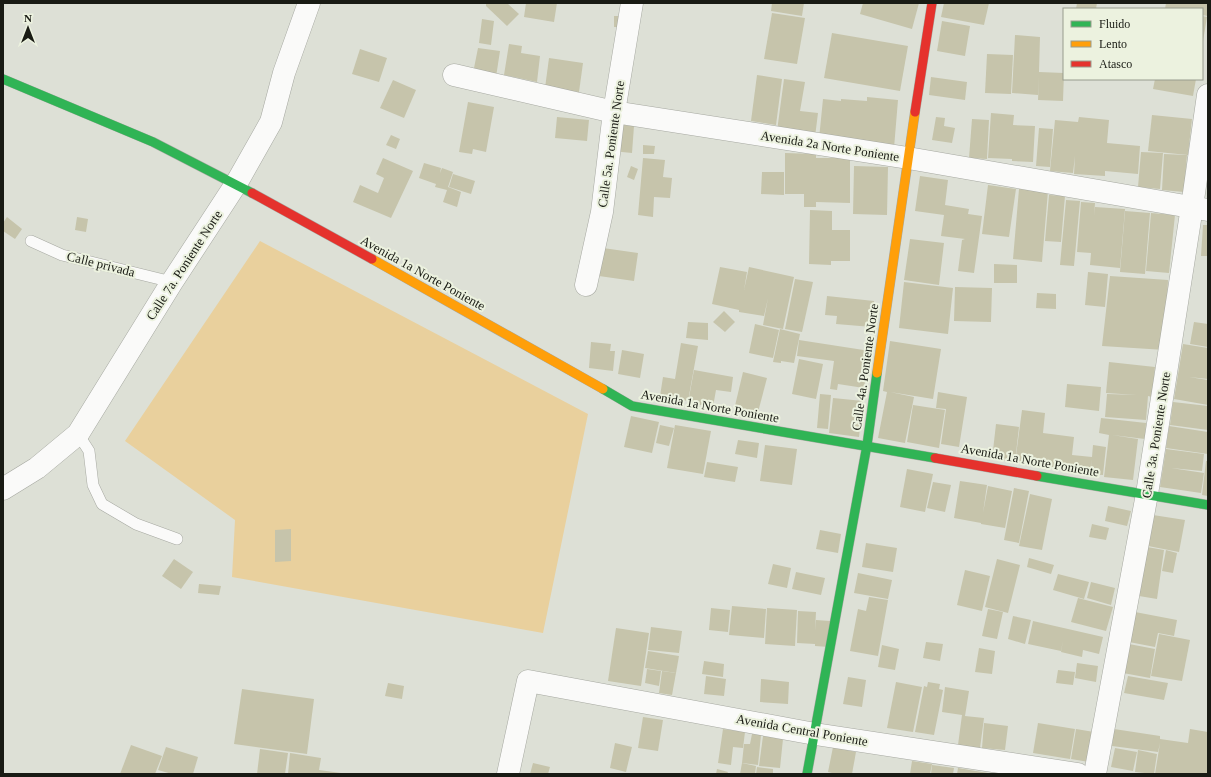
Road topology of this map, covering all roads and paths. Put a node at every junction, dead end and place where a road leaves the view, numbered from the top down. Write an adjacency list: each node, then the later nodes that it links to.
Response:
1 (310, 3): 9 (street, Calle 7a. Poniente Norte)
2 (632, 3): 7 (street, Calle 5a. Poniente Norte)
3 (932, 3): 8 (street, Calle 4a. Poniente Norte)
4 (454, 75): 7 (street, Avenida 2a Norte Poniente)
5 (3, 79): 9 (street, Avenida 1a Norte Poniente)
6 (1208, 95): 10 (street, Calle 3a. Poniente Norte)
7 (614, 112): 8 (street, Avenida 2a Norte Poniente); 13 (street, Calle 5a. Poniente Norte)
8 (908, 158): 10 (street, Avenida 2a Norte Poniente); 15 (street, Calle 4a. Poniente Norte)
9 (236, 184): 12 (street, Calle 7a. Poniente Norte); 15 (street, Avenida 1a Norte Poniente)
10 (1200, 209): 17 (street, Calle 3a. Poniente Norte)
11 (31, 241): 12 (lane, Calle privada)
12 (172, 282): 14 (street, Calle 7a. Poniente Norte)
13 (586, 285)
14 (78, 434): 16 (street, Calle 7a. Poniente Norte); 19 (lane)
15 (867, 445): 17 (street, Avenida 1a Norte Poniente); 20 (street, Calle 4a. Poniente Norte)
16 (3, 489)
17 (1147, 494): 18 (street, Avenida 1a Norte Poniente); 24 (street, Calle 3a. Poniente Norte)
18 (1208, 505)
19 (177, 539)
20 (815, 734): 21 (street, Avenida Central Poniente); 22 (street, Calle 4a. Poniente Norte); 23 (street, Avenida Central Poniente)
21 (508, 774)
22 (807, 774)
23 (1078, 774)
24 (1095, 774)

